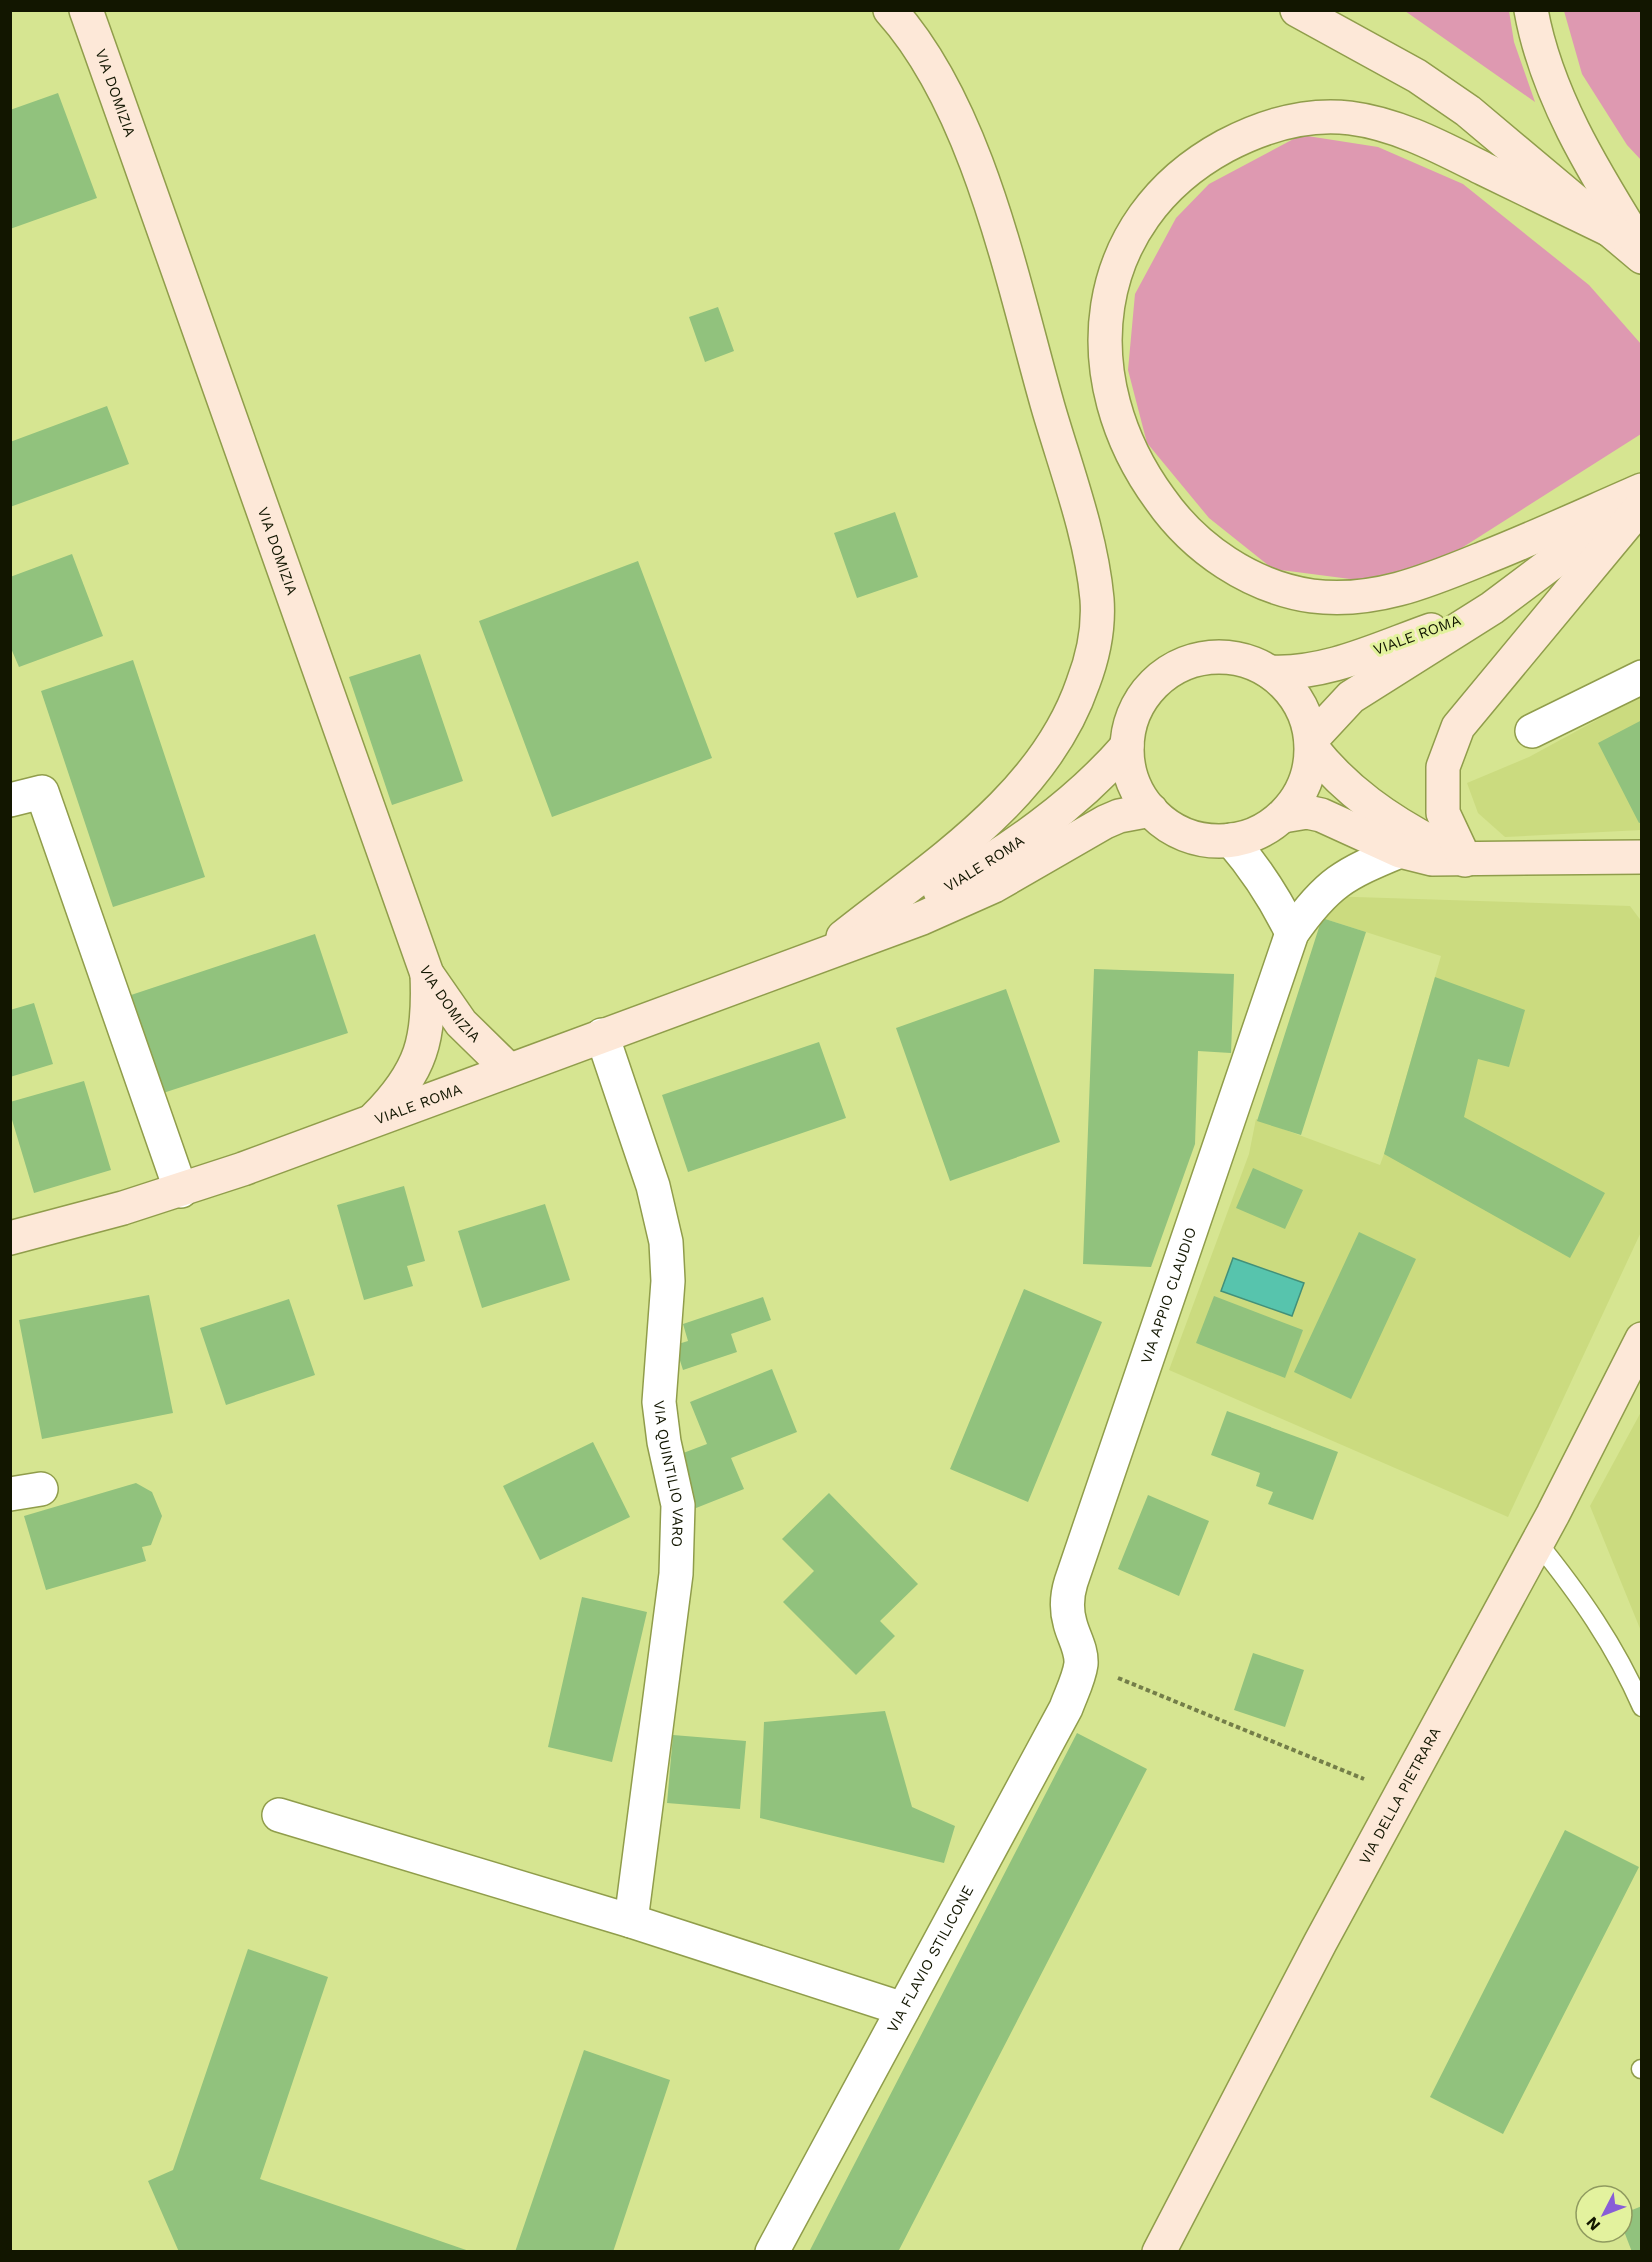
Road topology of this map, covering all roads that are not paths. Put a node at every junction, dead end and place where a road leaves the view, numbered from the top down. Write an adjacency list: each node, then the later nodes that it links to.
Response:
1 (86, 10): 27 (street, VIA DOMIZIA)
2 (890, 10): 26 (street)
3 (1297, 10): 5 (street)
4 (1531, 10): 5 (street)
5 (1628, 240): 6 (street); 7 (street)
6 (1641, 257)
7 (1641, 490)
8 (1641, 496): 10 (street, VIALE ROMA)
9 (1641, 505): 22 (street)
10 (1492, 608): 11 (street, VIALE ROMA); 14 (street, VIALE ROMA)
11 (1270, 672): 14 (street); 15 (street)
12 (1641, 677): 13 (street)
13 (1532, 731)
14 (1311, 744): 18 (street); 22 (street)
15 (1127, 746): 17 (street); 26 (street, VIALE ROMA)
16 (10, 800): 31 (street)
17 (1151, 810): 19 (street); 26 (street, VIALE ROMA)
18 (1283, 816): 19 (street); 20 (street)
19 (1231, 840): 25 (street)
20 (1400, 851): 22 (street); 25 (street, VIA APPIO CLAUDIO)
21 (1641, 857): 23 (street)
22 (1465, 860): 23 (street)
23 (1600, 860): 24 (street)
24 (1641, 883)
25 (1292, 933): 35 (street, VIA APPIO CLAUDIO)
26 (822, 954): 28 (street, VIALE ROMA)
27 (427, 974): 29 (street, VIA DOMIZIA); 30 (street)
28 (602, 1035): 29 (street, VIALE ROMA); 38 (street, VIA QUINTILIO VARO)
29 (510, 1070): 30 (street, VIALE ROMA)
30 (372, 1122): 31 (street, VIALE ROMA)
31 (181, 1191): 32 (street, VIALE ROMA)
32 (10, 1238)
33 (1641, 1339): 34 (street, VIA DELLA PIETRARA)
34 (1537, 1542): 36 (lane); 41 (street, VIA DELLA PIETRARA)
35 (1081, 1662): 39 (street, VIA FLAVIO STILICONE)
36 (1641, 1707)
37 (279, 1815): 38 (street)
38 (632, 1921): 39 (street)
39 (903, 2008): 40 (street, VIA FLAVIO STILICONE)
40 (772, 2252)
41 (1159, 2252)

